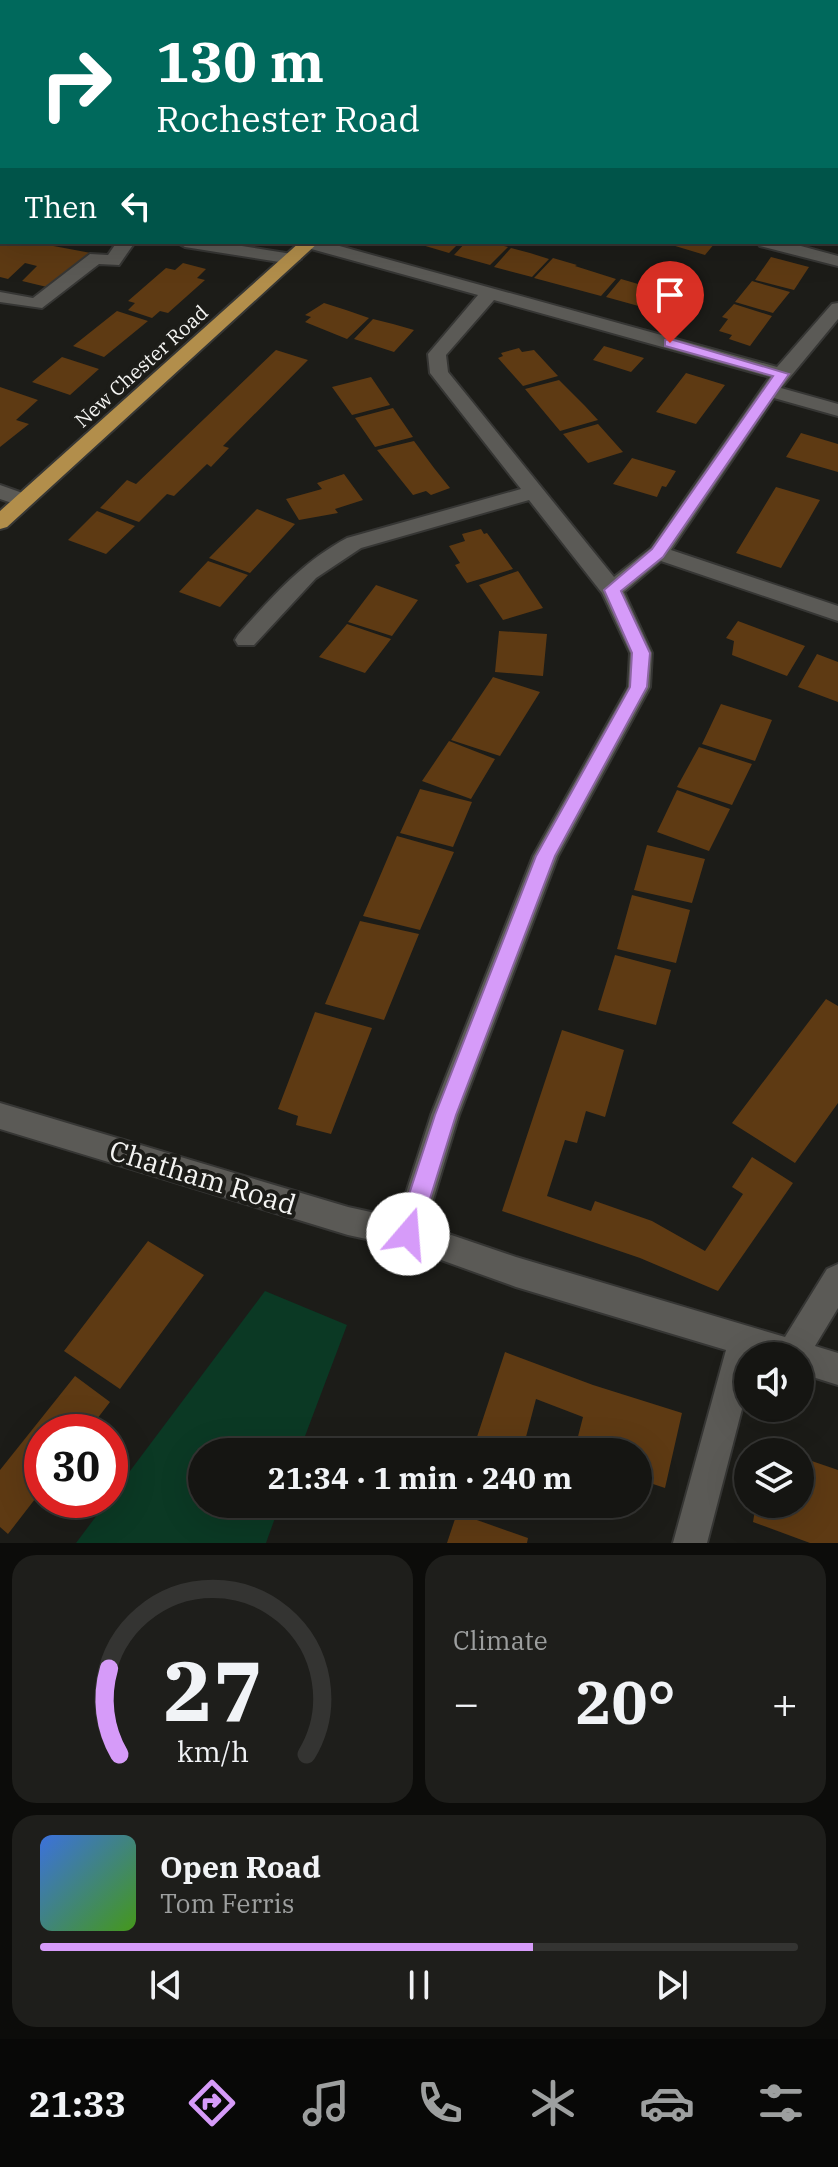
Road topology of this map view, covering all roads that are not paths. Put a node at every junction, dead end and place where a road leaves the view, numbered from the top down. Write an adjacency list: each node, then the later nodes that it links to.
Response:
1 (125, 244): 9 (street)
2 (198, 244): 6 (street)
3 (308, 244): 6 (main road, New Chester Road)
4 (317, 244): 8 (street)
5 (774, 244): 7 (street)
6 (292, 259): 15 (main road, New Chester Road)
7 (838, 261)
8 (490, 293): 11 (street); 14 (street)
9 (0, 297)
10 (838, 308): 11 (street)
11 (776, 382): 12 (street); 17 (street)
12 (838, 410)
13 (0, 491): 15 (street)
14 (533, 492): 18 (street); 20 (street)
15 (24, 501): 16 (main road, New Chester Road)
16 (0, 522)
17 (658, 553): 18 (street); 19 (street)
18 (612, 590): 22 (street)
19 (838, 614)
20 (246, 640)
21 (0, 1116): 22 (street, Chatham Road)
22 (408, 1234): 24 (street, Chatham Road)
23 (838, 1279): 26 (street)
24 (744, 1341): 25 (street, Chatham Road); 29 (street)
25 (747, 1342)
26 (804, 1342)
27 (814, 1362): 28 (street, Chatham Road)
28 (838, 1369)
29 (690, 1543)

